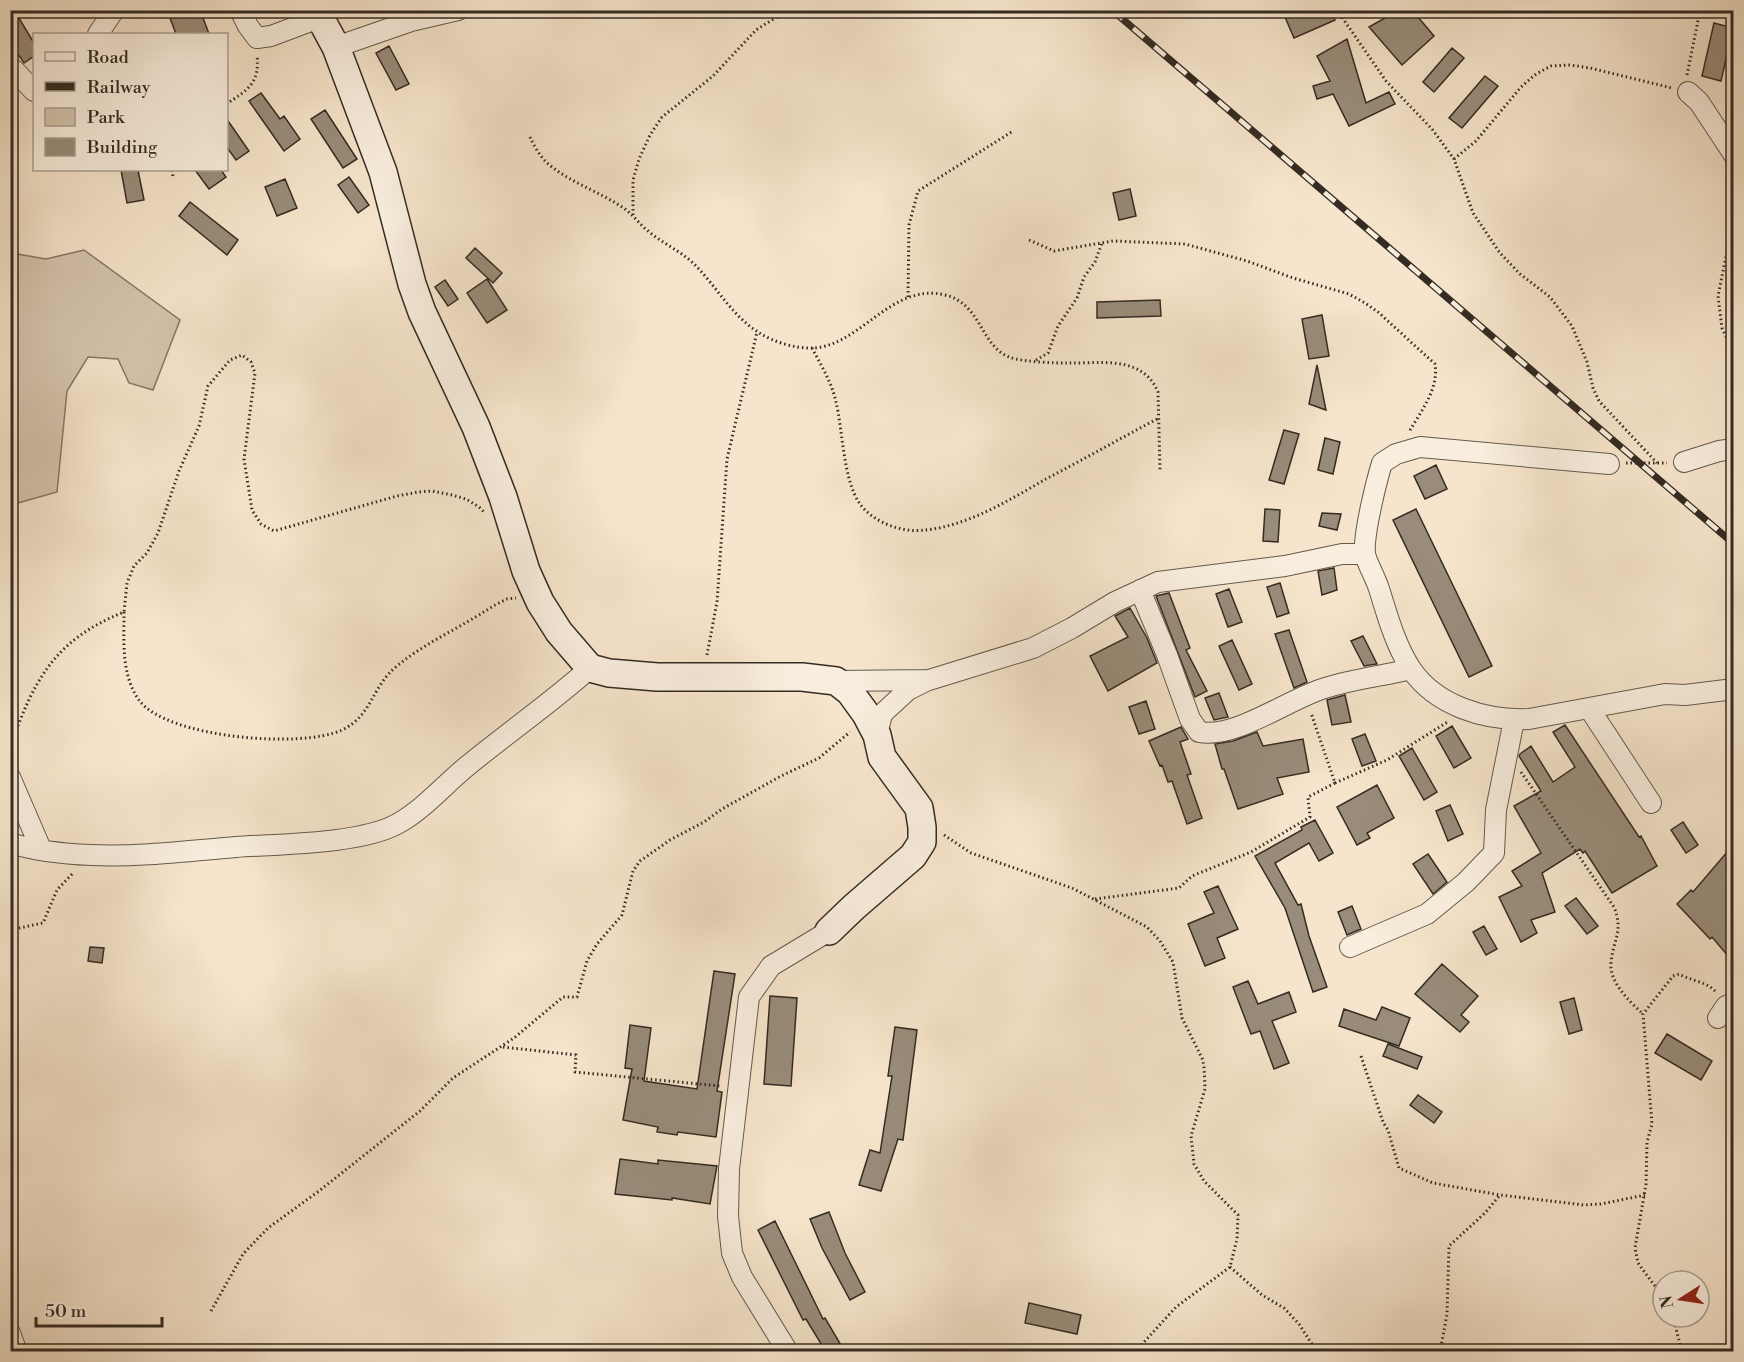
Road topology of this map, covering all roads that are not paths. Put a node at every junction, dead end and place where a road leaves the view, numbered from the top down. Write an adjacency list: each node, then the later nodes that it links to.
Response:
1 (114, 10): 5 (street)
2 (240, 10): 4 (street)
3 (458, 10): 6 (street)
4 (317, 14): 6 (street)
5 (99, 33)
6 (336, 47): 16 (street)
7 (14, 70): 8 (street)
8 (33, 90)
9 (1688, 92): 10 (street)
10 (1734, 155)
11 (1734, 449): 12 (street)
12 (1684, 462)
13 (1609, 464): 14 (street)
14 (1365, 554): 15 (street); 17 (street)
15 (1140, 590): 17 (street); 18 (street)
16 (590, 668): 19 (street); 27 (street)
17 (1412, 669): 22 (street)
18 (929, 680): 19 (street); 23 (street)
19 (836, 681): 23 (street)
20 (1734, 689): 21 (street)
21 (1589, 708): 22 (street); 25 (street)
22 (1514, 720): 29 (street)
23 (873, 728): 28 (street)
24 (10, 777): 27 (street)
25 (1651, 803)
26 (10, 843): 27 (street)
27 (41, 849)
28 (829, 932): 32 (street)
29 (1350, 947)
30 (10, 1333): 31 (street)
31 (17, 1352)
32 (788, 1352)

